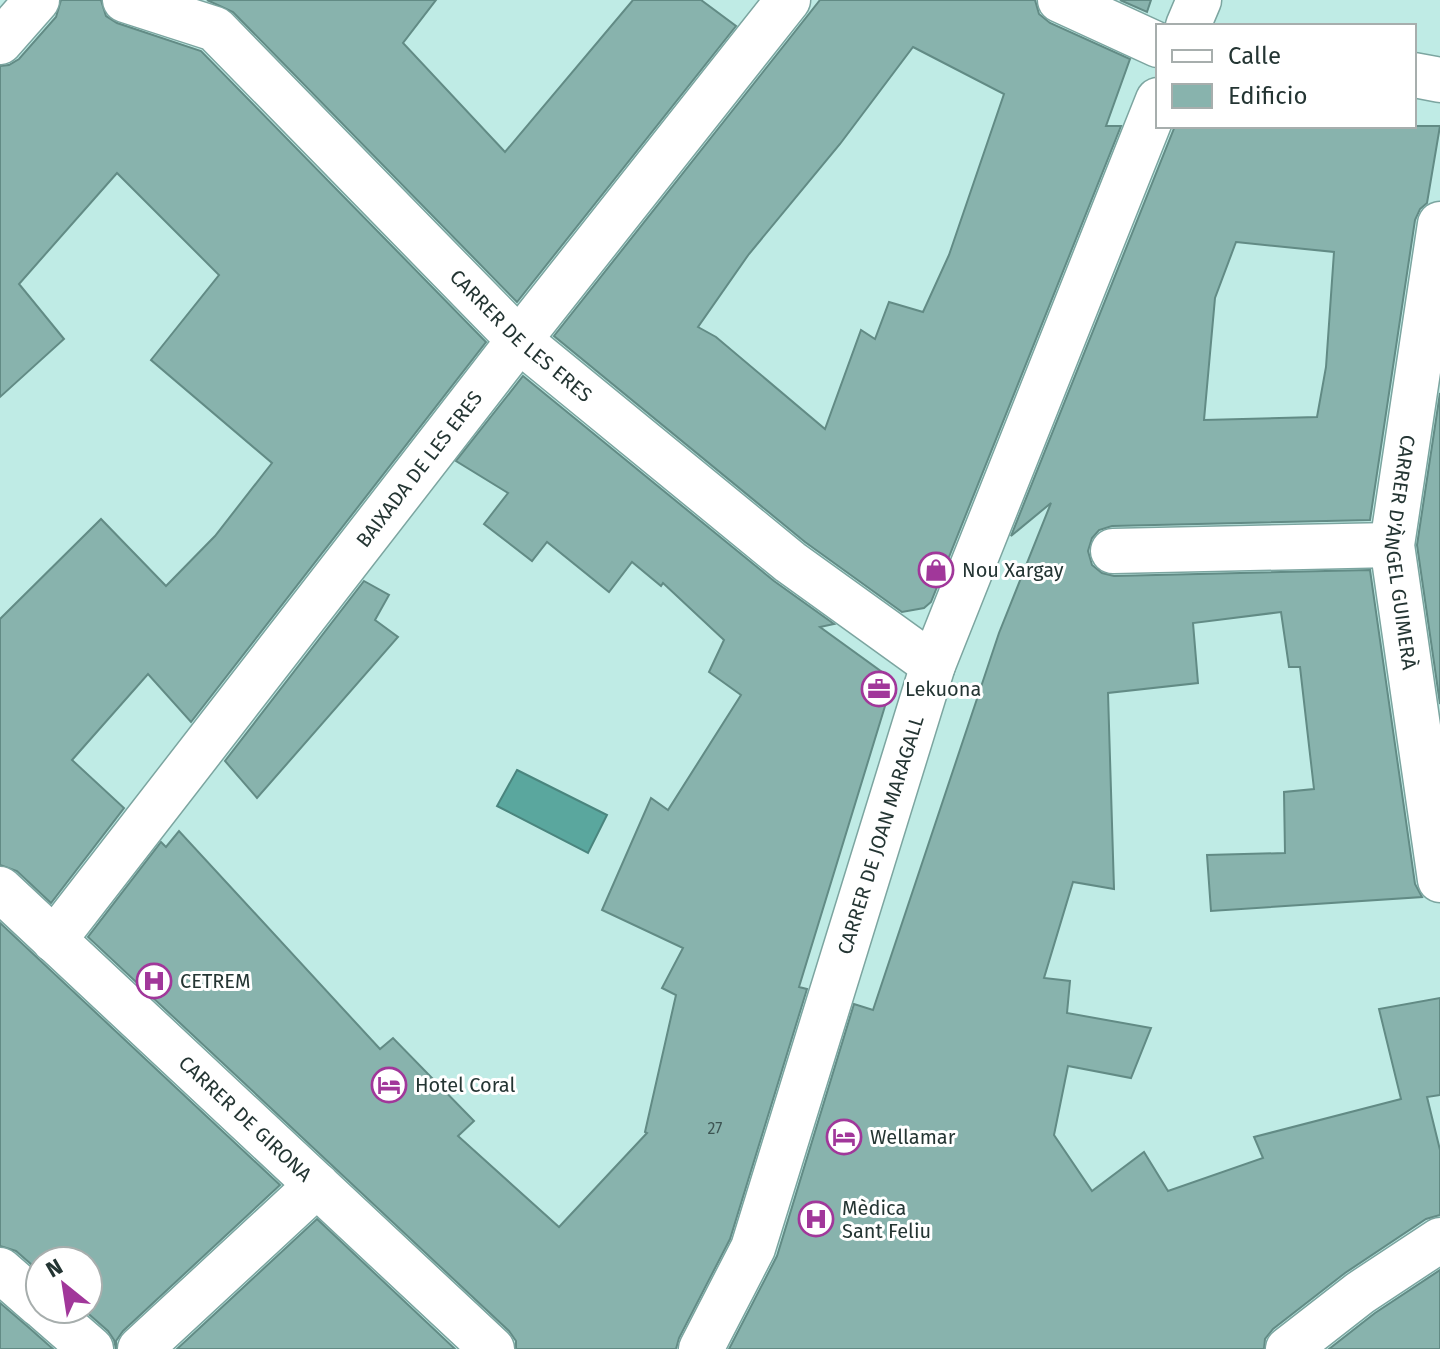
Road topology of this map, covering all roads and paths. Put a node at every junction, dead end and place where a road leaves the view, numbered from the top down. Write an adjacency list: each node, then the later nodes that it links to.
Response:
1 (37, 0): 8 (street)
2 (125, 0): 6 (street, CARRER DE LES ERES)
3 (788, 0): 14 (street, BAIXADA DE LES ERES)
4 (1060, 0): 9 (street)
5 (1199, 0): 7 (street)
6 (222, 14): 14 (street, CARRER DE LES ERES)
7 (1189, 24)
8 (0, 42)
9 (1156, 44)
10 (1416, 75): 11 (street)
11 (1440, 80)
12 (1156, 105): 17 (street, CARRER DE JOAN MARAGALL)
13 (1440, 224): 15 (street, CARRER D'ÀNGEL GUIMERÀ)
14 (519, 340): 17 (street, CARRER DE LES ERES); 20 (street, BAIXADA DE LES ERES)
15 (1392, 545): 16 (street); 18 (street, CARRER D'ÀNGEL GUIMERÀ)
16 (1113, 551)
17 (933, 665): 29 (street, CARRER DE JOAN MARAGALL)
18 (1440, 880)
19 (0, 889): 20 (street, CARRER DE GIRONA)
20 (54, 940): 21 (street, CARRER DE GIRONA)
21 (317, 1185): 27 (street); 28 (street, CARRER DE GIRONA)
22 (1440, 1240): 30 (street)
23 (0, 1270): 24 (street)
24 (24, 1291)
25 (63, 1325): 26 (street)
26 (91, 1349)
27 (140, 1349)
28 (492, 1349)
29 (701, 1349)
30 (1288, 1349)

